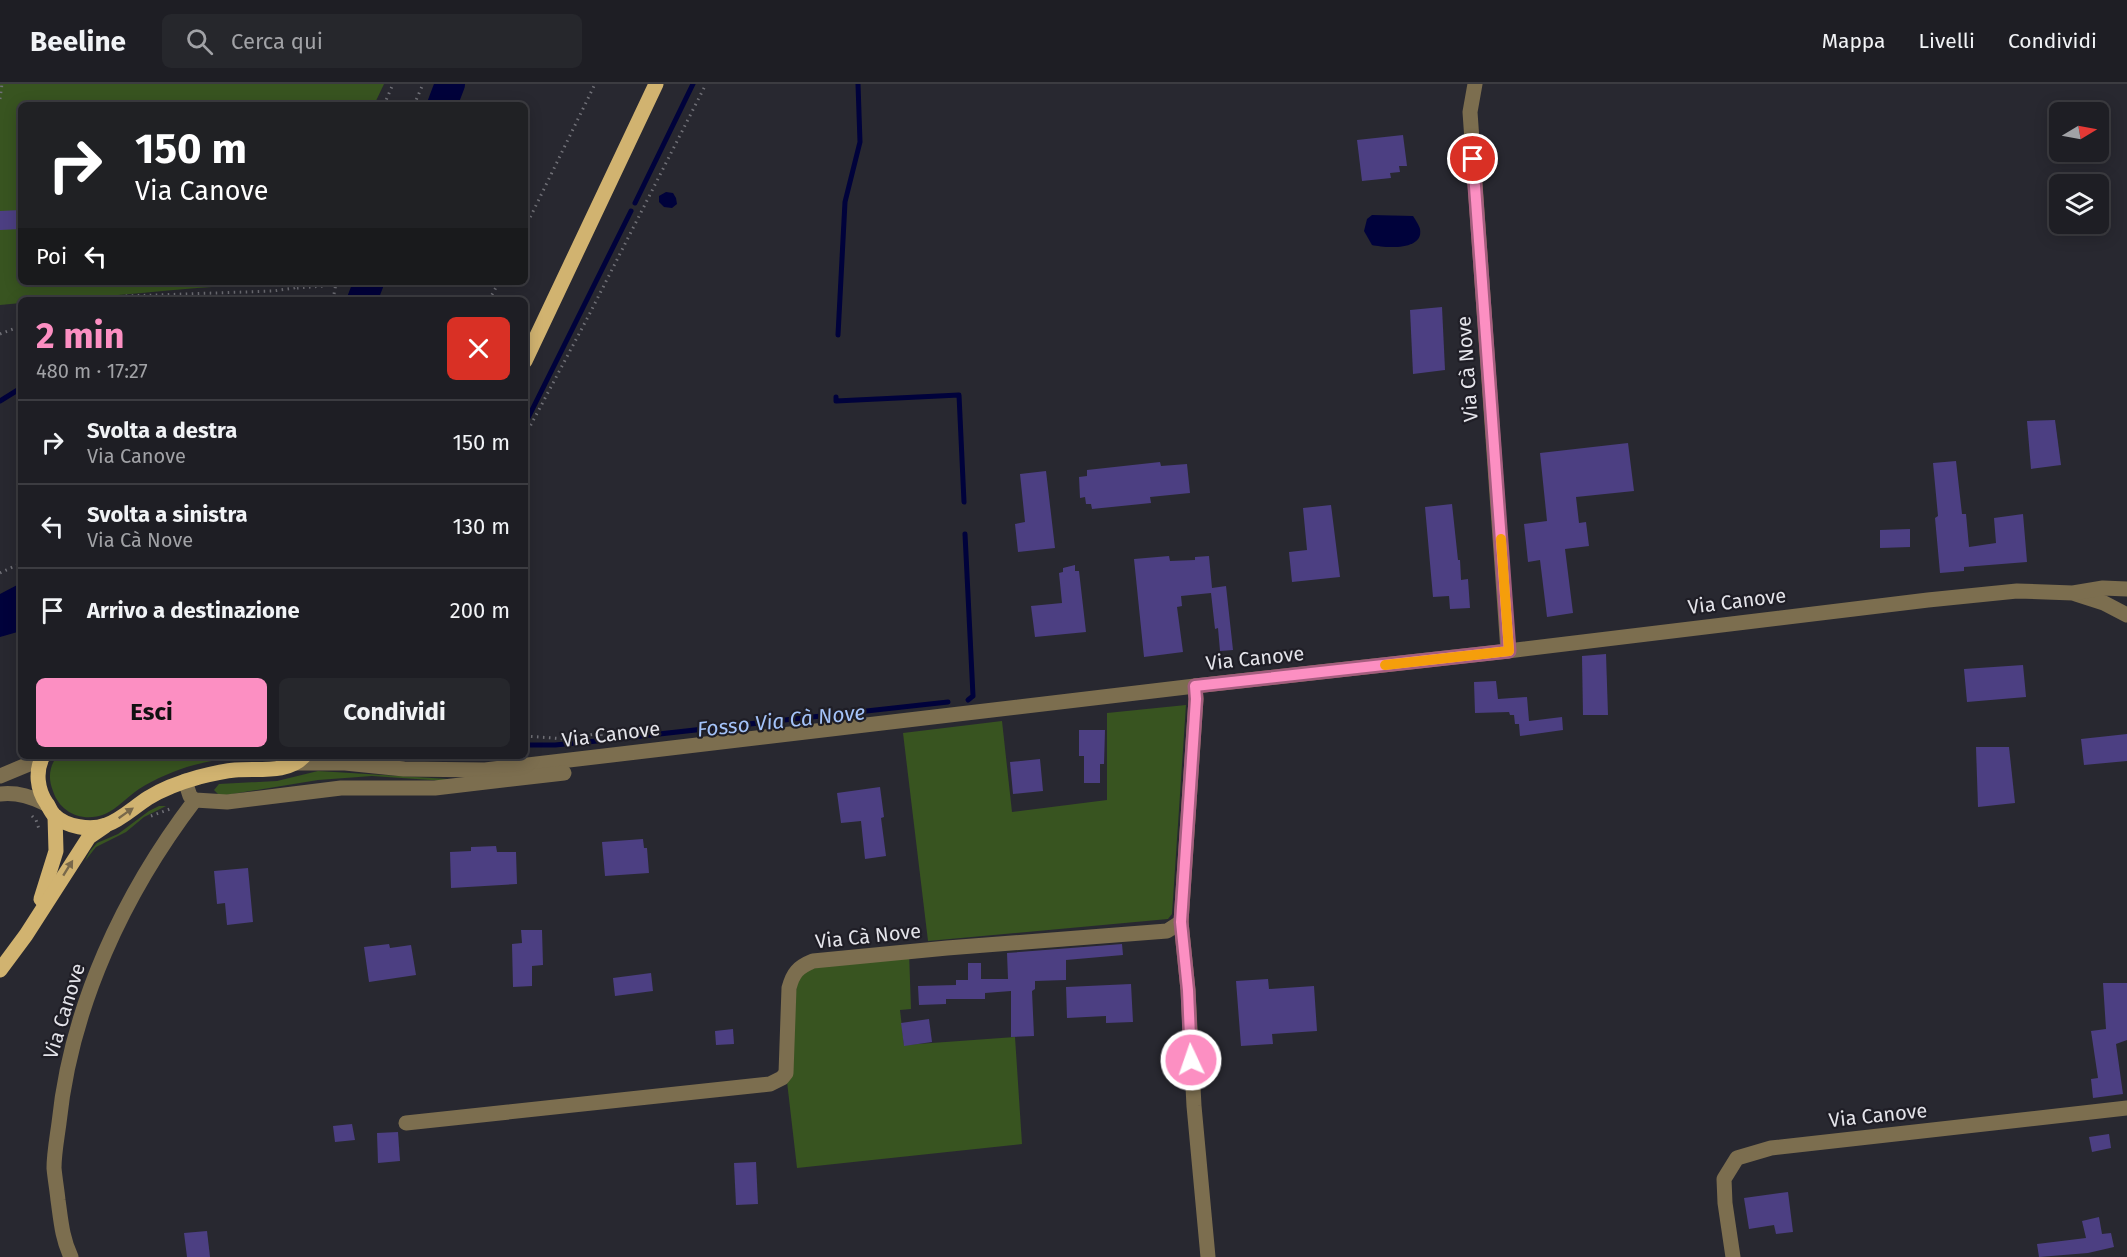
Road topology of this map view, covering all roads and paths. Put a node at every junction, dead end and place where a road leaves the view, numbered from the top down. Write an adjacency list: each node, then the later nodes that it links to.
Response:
1 (2, 84): 8 (path)
2 (393, 84): 9 (path)
3 (423, 84): 10 (path)
4 (595, 84): 11 (path)
5 (656, 84): 18 (main road)
6 (706, 84): 19 (path)
7 (1475, 84): 25 (street, Via Cà Nove)
8 (0, 99)
9 (385, 102)
10 (415, 102)
11 (528, 222)
12 (300, 285): 14 (path)
13 (328, 285): 14 (path)
14 (294, 288): 15 (path)
15 (117, 297)
16 (18, 327): 17 (path)
17 (0, 334)
18 (528, 355)
19 (528, 430)
20 (18, 564): 21 (path)
21 (0, 573)
22 (2127, 589): 23 (street, Via Canove)
23 (2073, 593): 24 (street, Via Canove); 25 (street, Via Canove)
24 (2127, 615)
25 (1509, 651): 26 (street, Via Canove)
26 (1195, 686): 28 (street, Via Canove); 44 (street)
27 (528, 736): 28 (path)
28 (604, 756): 33 (street, Via Canove)
29 (36, 759): 35 (street)
30 (40, 759): 39 (main road)
31 (402, 759): 33 (street, Via Canove)
32 (301, 760): 33 (street, Via Canove); 36 (main road)
33 (440, 770)
34 (564, 773): 38 (street, Via Canove)
35 (0, 776)
36 (185, 781): 38 (street); 42 (main road, one-way to 36)
37 (0, 794): 39 (street)
38 (195, 800): 41 (path); 49 (street, Via Canove)
39 (51, 810): 42 (main road); 45 (main road)
40 (31, 815): 43 (path)
41 (147, 818)
42 (105, 826): 45 (main road, one-way to 42)
43 (40, 832)
44 (1181, 922): 48 (street, Via Cà Nove); 50 (street)
45 (26, 935): 46 (main road)
46 (0, 970)
47 (2127, 1108): 51 (street, Via Canove)
48 (406, 1123)
49 (71, 1257)
50 (1208, 1257)
51 (1733, 1257)

